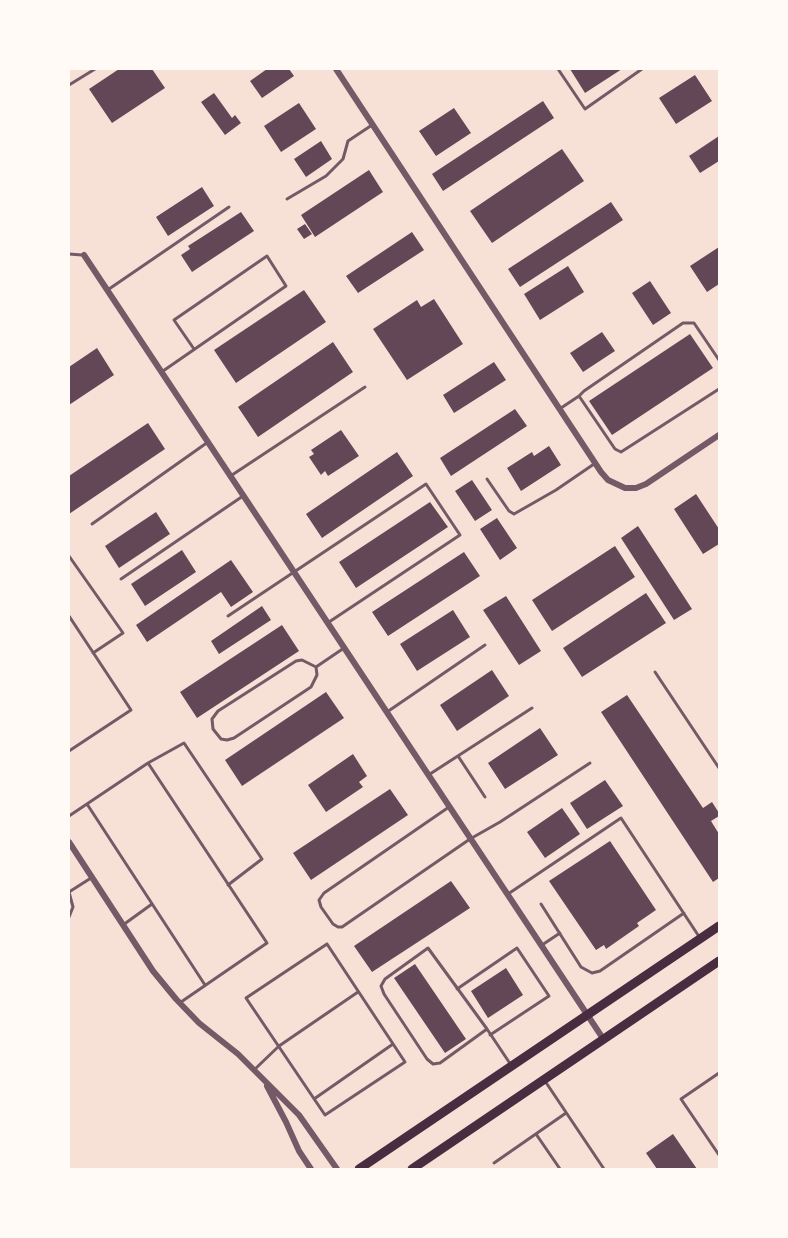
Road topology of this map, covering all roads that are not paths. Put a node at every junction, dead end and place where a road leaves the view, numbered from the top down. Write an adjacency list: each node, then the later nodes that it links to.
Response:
1 (95, 69): 5 (lane)
2 (336, 69): 6 (street)
3 (558, 69): 4 (lane)
4 (642, 69)
5 (69, 86)
6 (373, 124): 7 (lane); 18 (street)
7 (287, 199)
8 (229, 207): 11 (lane)
9 (69, 254): 10 (lane)
10 (84, 255): 11 (street)
11 (107, 290): 14 (street)
12 (194, 349): 12 (lane); 14 (lane)
13 (719, 360): 17 (lane)
14 (161, 373): 20 (street)
15 (365, 387): 22 (lane)
16 (719, 389): 17 (lane)
17 (579, 396): 18 (lane)
18 (560, 409): 21 (street)
19 (719, 435): 21 (street)
20 (208, 442): 22 (street); 25 (lane)
21 (596, 463): 23 (lane)
22 (230, 476): 24 (street)
23 (487, 479)
24 (243, 496): 27 (street); 28 (lane)
25 (92, 524)
26 (69, 556): 34 (lane)
27 (294, 572): 30 (lane); 31 (street); 31 (lane)
28 (121, 579)
29 (69, 616): 34 (lane)
30 (228, 616)
31 (328, 623): 33 (street)
32 (485, 645): 38 (lane)
33 (344, 648): 35 (lane); 38 (street)
34 (93, 653): 39 (lane)
35 (316, 666): 35 (lane)
36 (655, 672): 43 (lane)
37 (531, 708): 40 (lane)
38 (386, 713): 44 (street)
39 (69, 751)
40 (458, 756): 44 (lane); 45 (lane)
41 (148, 763): 46 (lane); 52 (lane); 52 (lane)
42 (590, 763): 49 (lane)
43 (719, 768)
44 (428, 776): 47 (street)
45 (485, 797)
46 (87, 804): 48 (lane); 55 (lane)
47 (449, 807): 49 (street); 49 (lane)
48 (69, 816)
49 (470, 839): 54 (street)
50 (69, 842): 51 (street)
51 (92, 877): 53 (lane); 59 (street)
52 (228, 885): 65 (lane)
53 (69, 892): 58 (lane)
54 (508, 894): 57 (lane); 63 (street)
55 (152, 904): 59 (lane); 65 (lane)
56 (542, 904): 61 (lane)
57 (684, 913): 61 (lane); 62 (lane)
58 (69, 917)
59 (123, 925): 68 (street)
60 (719, 926): 62 (main road)
61 (560, 933): 63 (lane)
62 (700, 938): 69 (main road)
63 (541, 946): 69 (street)
64 (719, 962): 72 (main road)
65 (205, 986): 68 (lane)
66 (457, 989): 70 (lane); 70 (lane); 71 (lane)
67 (358, 992): 73 (lane); 74 (lane); 74 (lane)
68 (180, 1003): 76 (street)
69 (587, 1016): 72 (street); 75 (main road)
70 (487, 1029): 71 (lane)
71 (490, 1035): 75 (lane)
72 (604, 1040): 79 (main road)
73 (393, 1044): 80 (lane); 80 (lane)
74 (279, 1046): 76 (lane); 80 (lane)
75 (512, 1067): 87 (main road)
76 (254, 1070): 78 (street)
77 (719, 1073): 83 (lane)
78 (262, 1077): 85 (street); 86 (street)
79 (544, 1080): 81 (lane); 88 (main road)
80 (314, 1099)
81 (566, 1113): 82 (lane); 90 (lane)
82 (536, 1134): 84 (lane); 89 (lane)
83 (719, 1155)
84 (494, 1163)
85 (311, 1169)
86 (337, 1169)
87 (359, 1169)
88 (412, 1169)
89 (560, 1169)
90 (604, 1169)

